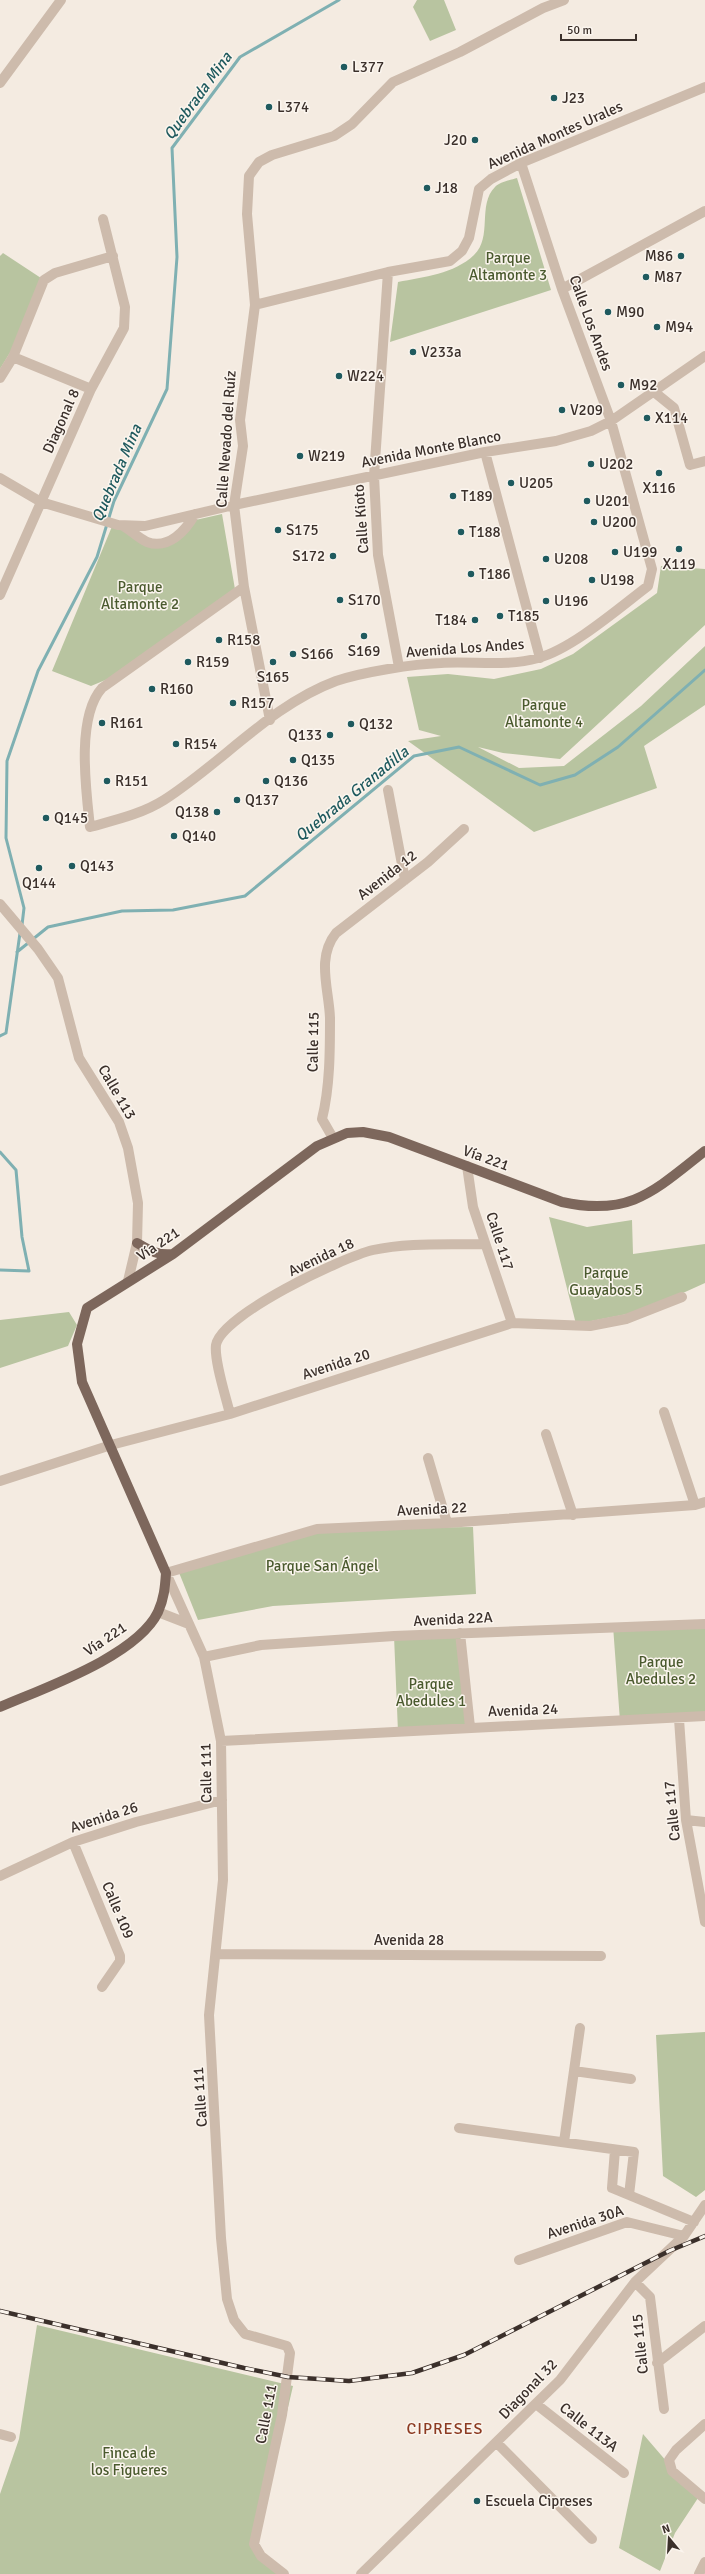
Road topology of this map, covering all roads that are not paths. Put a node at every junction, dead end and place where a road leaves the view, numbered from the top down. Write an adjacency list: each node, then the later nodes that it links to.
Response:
1 (60, 0): 3 (street)
2 (564, 0): 11 (street, Calle Nevado del Ruíz)
3 (0, 82)
4 (705, 87): 5 (street, Avenida Montes Urales)
5 (521, 163): 9 (street, Avenida Montes Urales); 10 (street, Calle Los Andes)
6 (705, 210): 10 (street)
7 (103, 219): 8 (street, Diagonal 8)
8 (113, 256): 13 (street); 15 (street, Diagonal 8)
9 (388, 272): 11 (street, Avenida Montes Urales); 20 (street, Calle Kioto)
10 (562, 290): 17 (street, Calle Los Andes)
11 (255, 305): 23 (street, Calle Nevado del Ruíz)
12 (705, 356): 16 (street, Avenida Monte Blanco)
13 (13, 357): 14 (street); 15 (street)
14 (0, 378)
15 (91, 389): 22 (street, Diagonal 8)
16 (653, 391): 17 (street, Avenida Monte Blanco); 19 (street)
17 (611, 422): 18 (street, Avenida Monte Blanco); 26 (street, Calle Los Andes)
18 (485, 452): 20 (street, Avenida Monte Blanco); 29 (street)
19 (705, 461)
20 (374, 476): 23 (street, Avenida Monte Blanco); 30 (street, Calle Kioto)
21 (0, 478): 22 (street)
22 (41, 502): 25 (street); 28 (street, Diagonal 8)
23 (234, 504): 24 (street, Avenida Monte Blanco); 27 (street, Calle Nevado del Ruíz)
24 (195, 514): 25 (street, Avenida Monte Blanco); 25 (street)
25 (120, 526)
26 (648, 586): 29 (street, Avenida Los Andes)
27 (244, 587): 31 (street, Calle Nevado del Ruíz); 31 (street, Avenida Los Andes)
28 (0, 595)
29 (540, 658): 30 (street, Avenida Los Andes)
30 (399, 668): 31 (street, Avenida Los Andes)
31 (270, 720)
32 (388, 790): 34 (street)
33 (464, 830): 34 (street, Avenida 12)
34 (405, 880): 36 (street, Avenida 12)
35 (0, 904): 40 (street, Calle 113)
36 (327, 944): 37 (street, Calle 115)
37 (333, 1138): 39 (main road, Vía 221); 42 (main road, Vía 221)
38 (705, 1151): 39 (main road, Vía 221)
39 (467, 1166): 41 (street, Calle 117)
40 (137, 1243): 42 (main road); 43 (street, Calle 113)
41 (484, 1244): 45 (street, Calle 117); 47 (street, Avenida 18)
42 (173, 1254): 43 (main road, Vía 221)
43 (128, 1281): 49 (main road, Vía 221)
44 (682, 1297): 45 (street, Avenida 20)
45 (512, 1323): 47 (street, Avenida 20)
46 (664, 1412): 53 (street)
47 (230, 1414): 49 (street, Avenida 20)
48 (546, 1434): 54 (street)
49 (111, 1445): 51 (street, Avenida 20); 56 (main road, Vía 221)
50 (428, 1458): 55 (street)
51 (0, 1481)
52 (705, 1502): 53 (street, Avenida 22)
53 (695, 1505): 54 (street, Avenida 22)
54 (573, 1515): 55 (street, Avenida 22)
55 (447, 1523): 56 (street, Avenida 22)
56 (166, 1573): 57 (main road, Vía 221); 58 (street, Calle 111)
57 (158, 1612): 58 (street); 62 (main road, Vía 221)
58 (190, 1624): 61 (street, Calle 111)
59 (705, 1624): 60 (street, Avenida 22A)
60 (460, 1634): 61 (street, Avenida 22A); 65 (street)
61 (204, 1657): 66 (street, Calle 111)
62 (0, 1707)
63 (705, 1716): 64 (street, Avenida 24)
64 (679, 1719): 65 (street, Avenida 24); 68 (street, Calle 117)
65 (470, 1727): 66 (street, Avenida 24)
66 (221, 1741): 67 (street, Calle 111)
67 (222, 1800): 70 (street, Avenida 26); 73 (street, Calle 111)
68 (686, 1820): 69 (street); 72 (street, Calle 117)
69 (705, 1822)
70 (73, 1842): 71 (street, Avenida 26); 75 (street, Calle 109)
71 (0, 1876)
72 (705, 1922)
73 (217, 1954): 74 (street, Avenida 28); 101 (street, Calle 111)
74 (601, 1956)
75 (102, 1987)
76 (580, 2028): 77 (street)
77 (574, 2071): 78 (street); 80 (street)
78 (631, 2079)
79 (459, 2128): 80 (street)
80 (564, 2142): 81 (street)
81 (615, 2150): 82 (street); 82 (street)
82 (629, 2195): 84 (street)
83 (705, 2205): 84 (street, Diagonal 32)
84 (694, 2222): 85 (street, Diagonal 32)
85 (684, 2236): 86 (street, Avenida 30A); 87 (street, Diagonal 32)
86 (519, 2260)
87 (635, 2282): 90 (street, Calle 115); 91 (street, Diagonal 32)
88 (705, 2326): 89 (street)
89 (701, 2335): 90 (street)
90 (657, 2363): 92 (street, Calle 115)
91 (536, 2404): 96 (street, Diagonal 32); 97 (street, Calle 113A)
92 (664, 2409)
93 (705, 2424): 98 (street)
94 (0, 2434): 95 (street)
95 (11, 2437)
96 (497, 2443): 99 (street); 102 (street, Diagonal 32)
97 (624, 2473)
98 (705, 2499)
99 (592, 2539)
100 (705, 2562): 103 (street)
101 (284, 2574)
102 (361, 2574)
103 (699, 2574)

